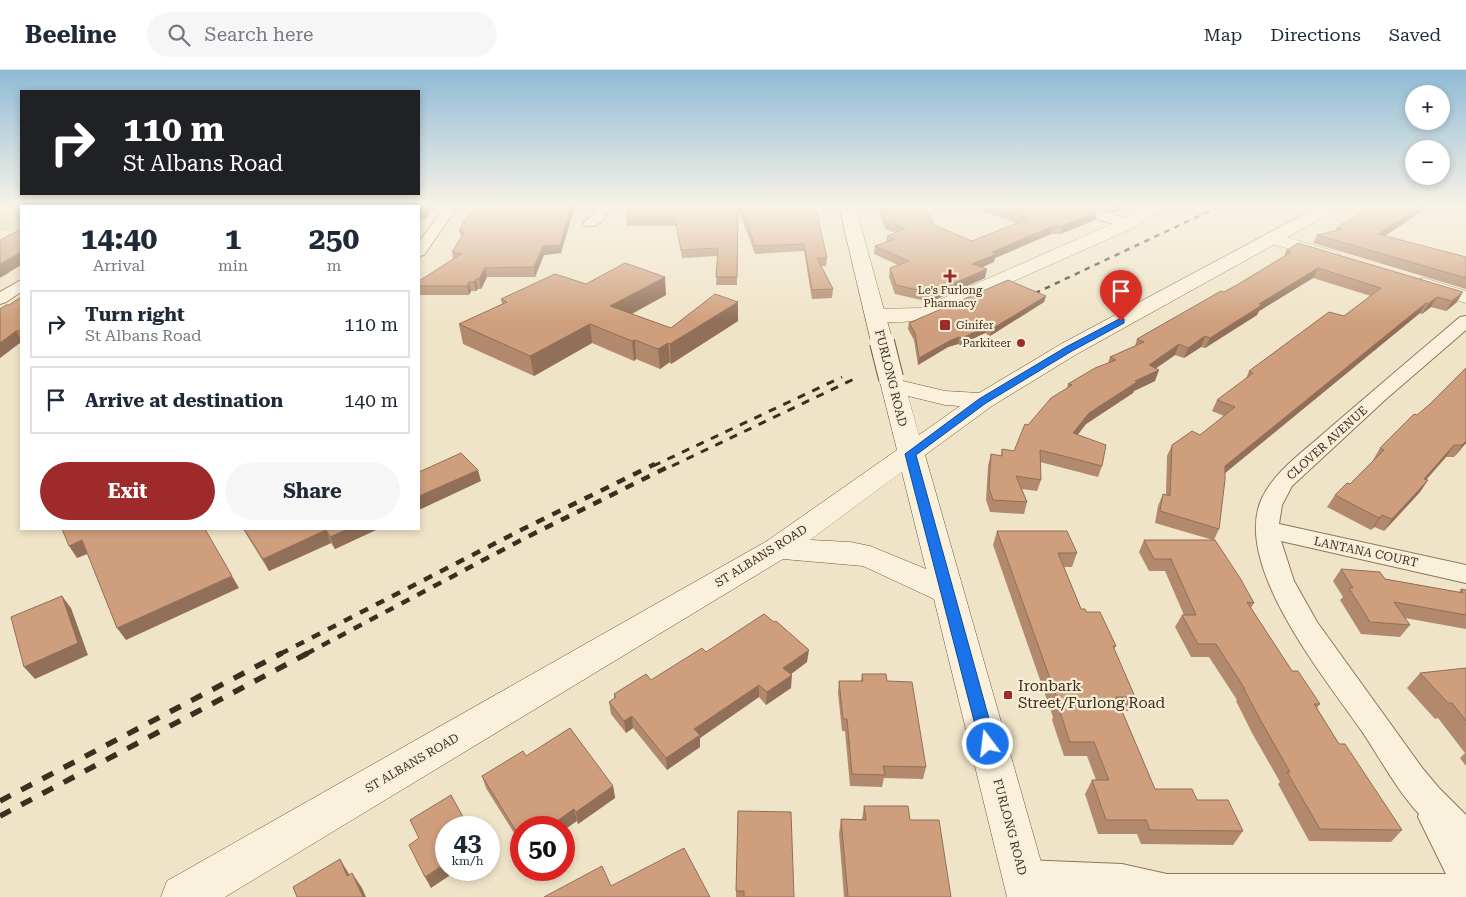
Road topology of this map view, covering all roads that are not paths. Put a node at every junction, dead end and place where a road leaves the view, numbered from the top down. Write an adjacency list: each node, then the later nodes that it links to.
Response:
1 (857, 245): 10 (main road, FURLONG ROAD)
2 (1080, 245): 10 (main road)
3 (1264, 245): 13 (main road, ST ALBANS ROAD)
4 (1292, 245): 5 (main road)
5 (1346, 261)
6 (1411, 280): 8 (main road)
7 (20, 286): 9 (street)
8 (1466, 297)
9 (0, 299)
10 (875, 315): 12 (main road, FURLONG ROAD, bridge)
11 (1466, 321): 15 (street, CLOVER AVENUE)
12 (892, 382): 13 (main road); 14 (main road, FURLONG ROAD)
13 (982, 401): 14 (main road, ST ALBANS ROAD)
14 (910, 454): 16 (main road, ST ALBANS ROAD); 18 (main road, FURLONG ROAD)
15 (1267, 530): 17 (street, LANTANA COURT); 19 (street, CLOVER AVENUE)
16 (778, 548): 18 (main road); 24 (main road, ST ALBANS ROAD)
17 (1466, 574)
18 (946, 591): 22 (main road, FURLONG ROAD)
19 (1426, 798): 20 (street, CLOVER AVENUE); 21 (street, CLOVER AVENUE)
20 (1466, 840)
21 (1466, 873)
22 (1026, 888): 23 (street)
23 (1466, 892)
24 (183, 897)

